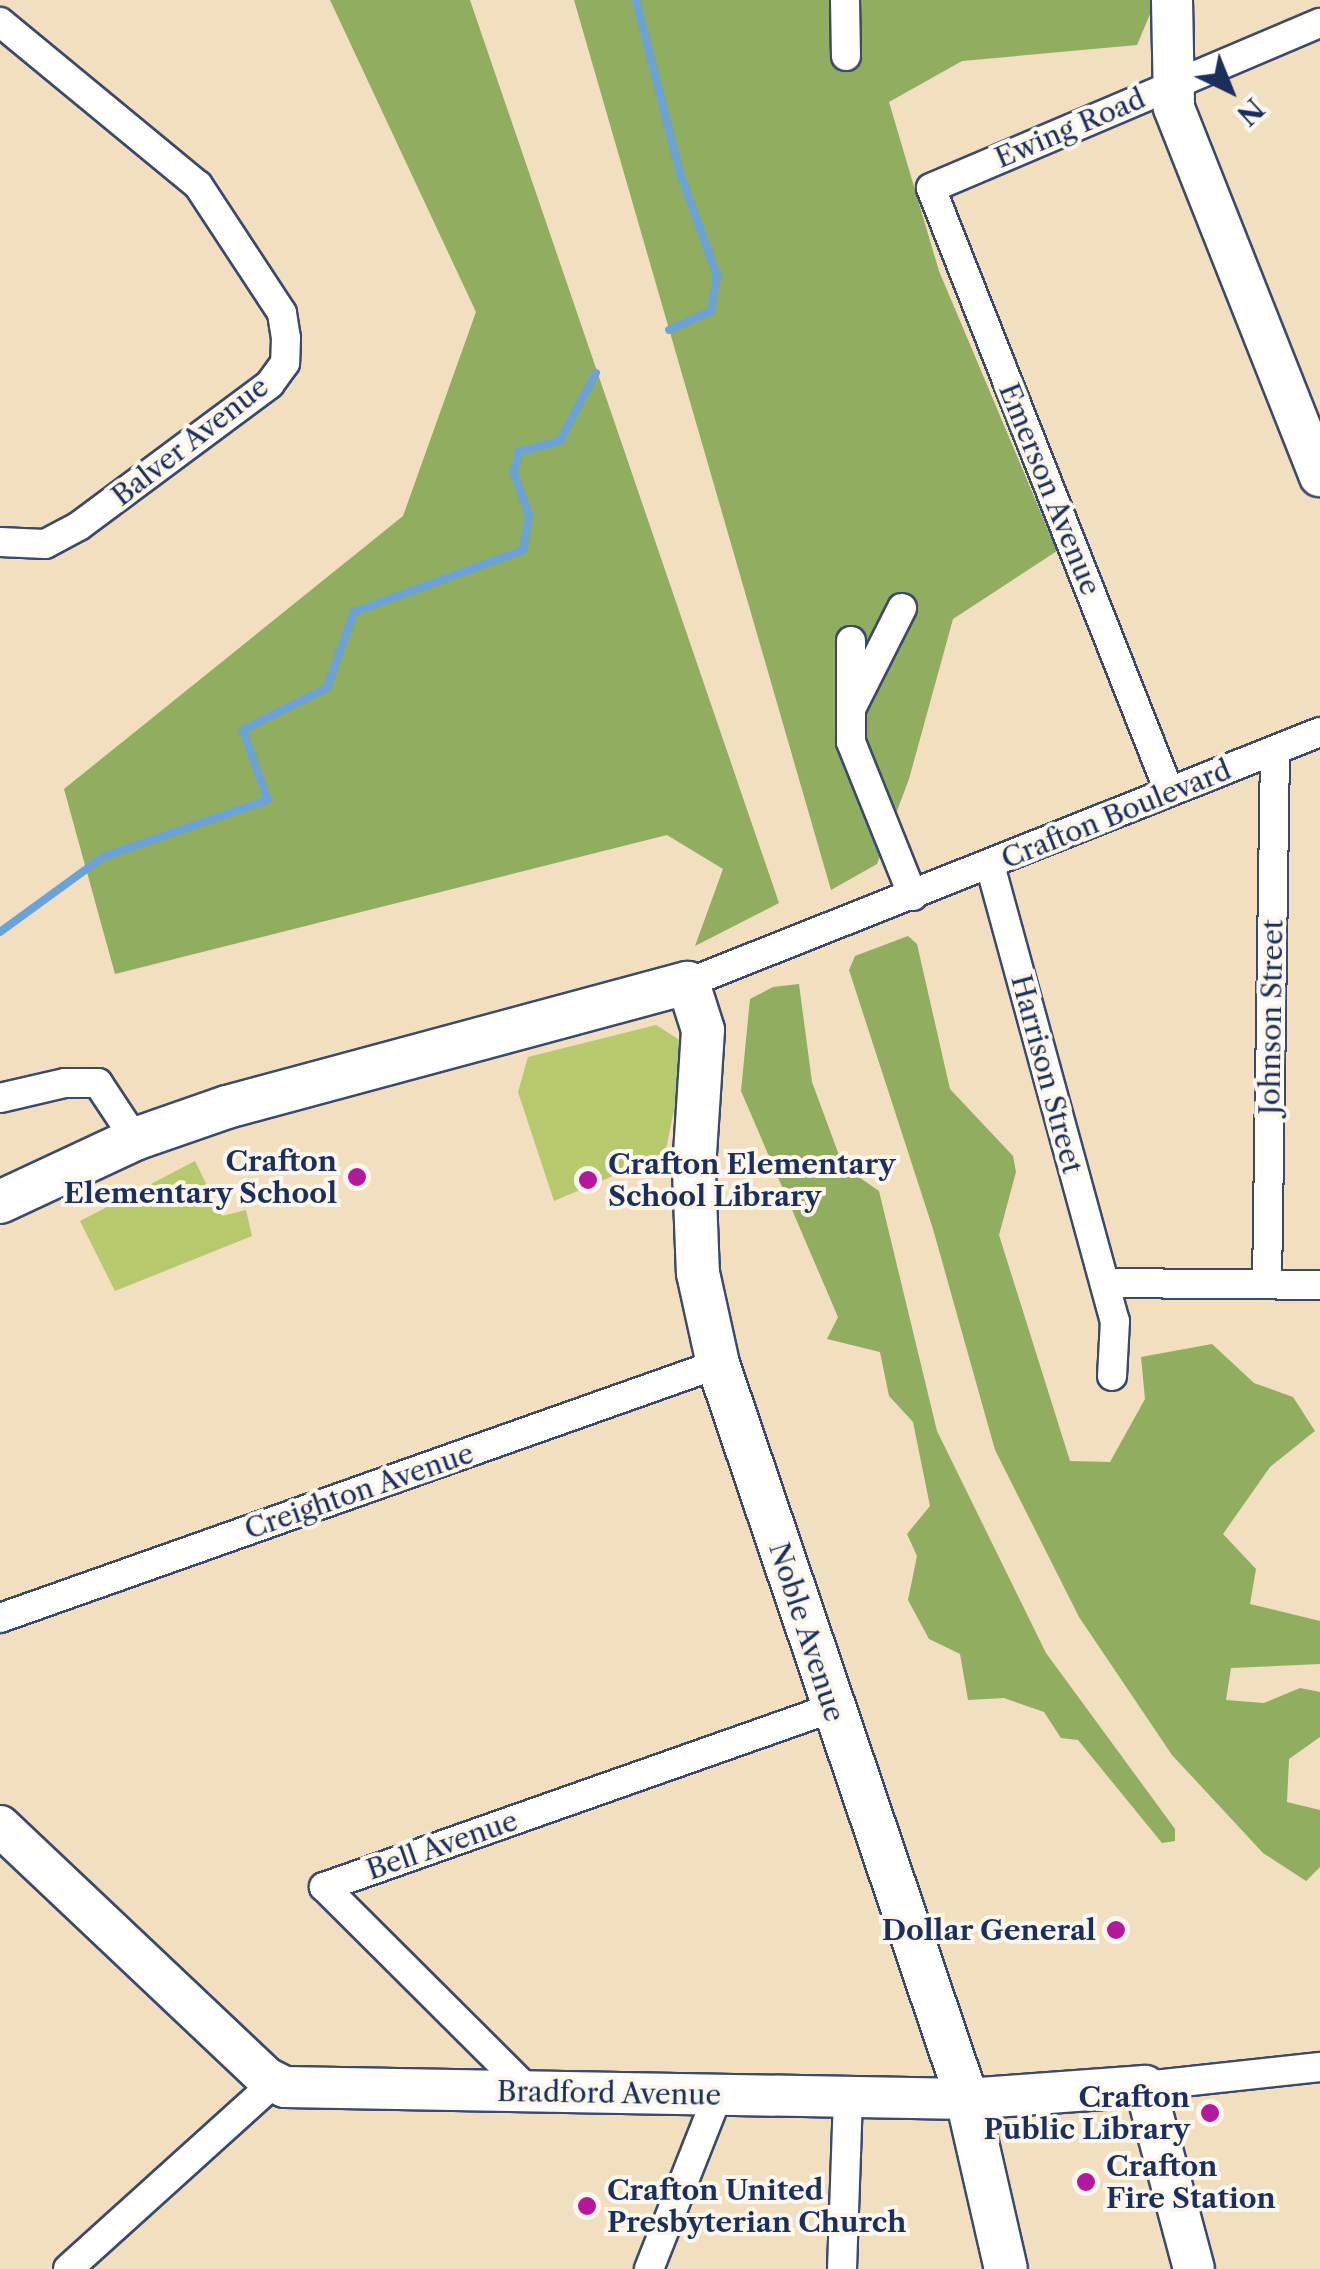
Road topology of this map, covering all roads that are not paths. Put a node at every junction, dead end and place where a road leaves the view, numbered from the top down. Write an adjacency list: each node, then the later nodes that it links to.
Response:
1 (845, 0): 5 (street)
2 (1172, 0): 6 (main road)
3 (0, 22): 9 (street, Balver Avenue)
4 (1320, 23): 6 (street, Ewing Road)
5 (846, 56)
6 (1170, 85): 7 (street, Ewing Road); 8 (main road)
7 (931, 188): 15 (street, Emerson Avenue)
8 (1320, 476)
9 (0, 542)
10 (902, 608): 12 (street)
11 (851, 641): 12 (street)
12 (851, 708): 17 (street)
13 (1320, 732): 14 (street, Crafton Boulevard)
14 (1274, 751): 15 (street, Crafton Boulevard); 23 (street, Johnson Street)
15 (1169, 790): 16 (street, Crafton Boulevard)
16 (990, 865): 17 (street, Crafton Boulevard); 22 (street, Harrison Street)
17 (913, 896): 18 (street, Crafton Boulevard)
18 (688, 983): 20 (main road); 25 (main road, Noble Avenue)
19 (0, 1098): 20 (street)
20 (135, 1140): 21 (main road)
21 (0, 1200)
22 (1106, 1283): 23 (street); 26 (street, Harrison Street)
23 (1267, 1284): 24 (street)
24 (1320, 1285)
25 (718, 1364): 27 (street, Creighton Avenue); 28 (main road, Noble Avenue)
26 (1112, 1376)
27 (0, 1618)
28 (832, 1708): 33 (street, Bell Avenue); 36 (main road, Noble Avenue)
29 (0, 1826): 31 (main road)
30 (1320, 2068): 32 (street, Bradford Avenue)
31 (274, 2083): 33 (main road, Bradford Avenue); 37 (street)
32 (1145, 2086): 36 (main road, Bradford Avenue); 41 (main road)
33 (529, 2091): 34 (main road, Bradford Avenue)
34 (718, 2095): 35 (main road, Bradford Avenue); 38 (street)
35 (848, 2098): 36 (main road, Bradford Avenue); 39 (street)
36 (967, 2099): 40 (main road, Noble Avenue)
37 (68, 2269)
38 (649, 2269)
39 (842, 2269)
40 (1006, 2269)
41 (1194, 2269)

